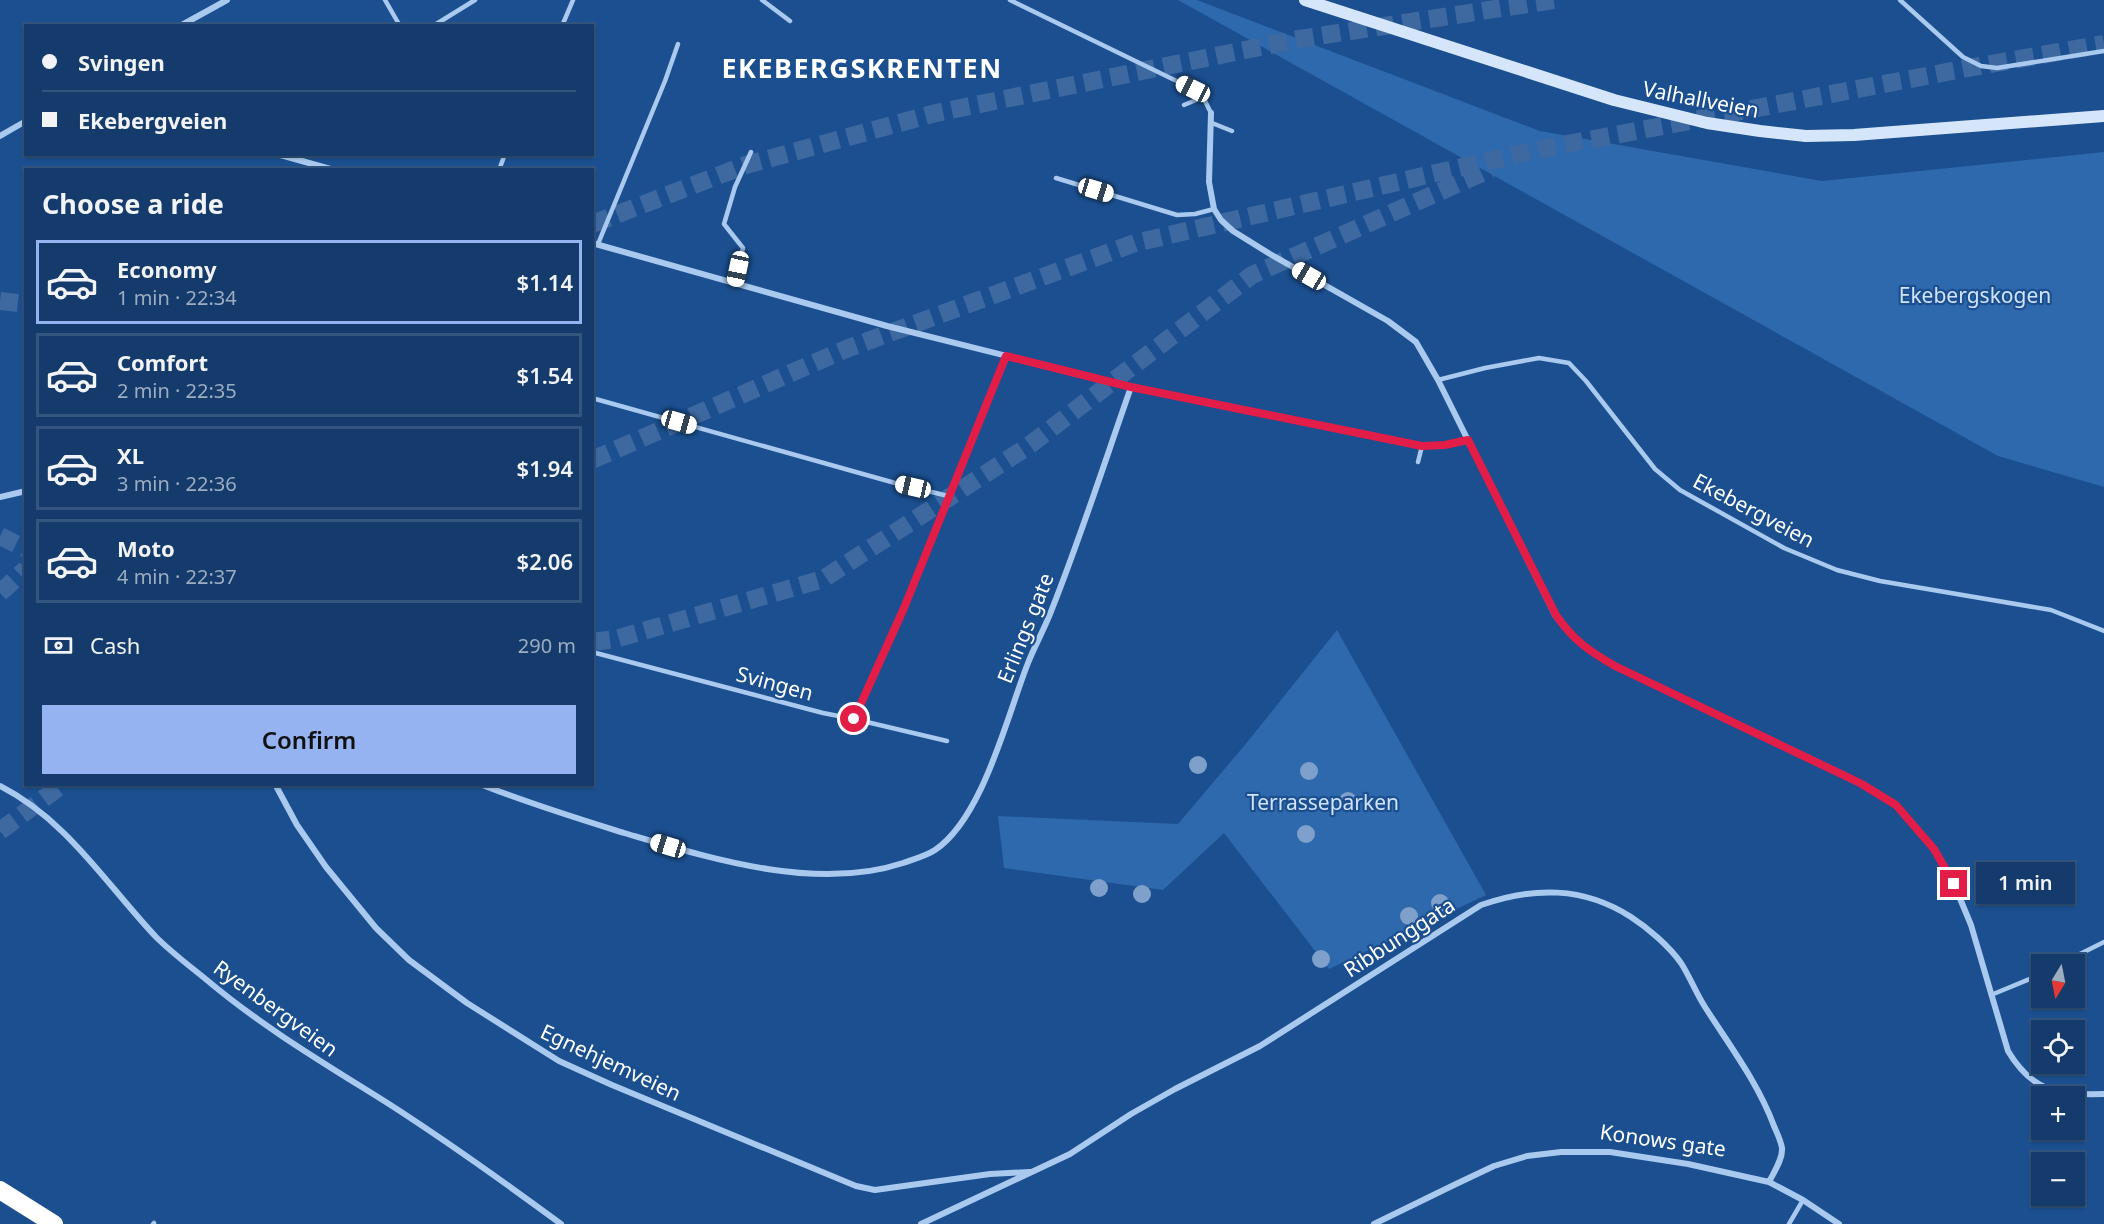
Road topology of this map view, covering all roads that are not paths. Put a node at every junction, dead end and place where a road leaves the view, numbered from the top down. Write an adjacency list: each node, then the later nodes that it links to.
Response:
1 (227, 0): 10 (street)
2 (385, 0): 11 (lane)
3 (475, 0): 12 (lane)
4 (573, 0): 13 (lane)
5 (762, 0): 9 (lane)
6 (1010, 0): 16 (lane)
7 (1305, 0): 19 (street, Valhallveien)
8 (1900, 0): 15 (lane)
9 (790, 21)
10 (184, 24)
11 (399, 24)
12 (436, 24)
13 (563, 24)
14 (678, 44): 29 (lane)
15 (2104, 51)
16 (1203, 97): 17 (lane); 18 (lane)
17 (1184, 105)
18 (1212, 113): 21 (street)
19 (2104, 116)
20 (24, 122): 23 (street)
21 (1212, 123): 22 (lane); 28 (street)
22 (1232, 131)
23 (0, 136)
24 (751, 152): 30 (lane)
25 (284, 156): 26 (street)
26 (327, 168)
27 (1056, 178): 28 (lane)
28 (1214, 209): 32 (street)
29 (595, 243): 30 (street)
30 (735, 282): 31 (street)
31 (1006, 356): 33 (street); 39 (lane)
32 (1438, 380): 35 (street); 41 (lane, Ekebergveien)
33 (1131, 387): 36 (street); 47 (street, Erlings gate)
34 (594, 399): 39 (lane)
35 (1468, 440): 36 (street); 51 (street)
36 (1422, 446): 37 (lane)
37 (1418, 462)
38 (24, 491): 40 (street)
39 (948, 496): 43 (lane)
40 (0, 497)
41 (2104, 631)
42 (594, 652): 43 (lane, Svingen)
43 (854, 719): 44 (lane, Svingen)
44 (947, 741)
45 (0, 786): 58 (street, Ryenbergveien)
46 (276, 786): 53 (street, Egnehjemveien)
47 (486, 786)
48 (2104, 942): 49 (lane)
49 (2080, 954)
50 (2031, 979): 51 (lane)
51 (1991, 995): 52 (street)
52 (2104, 1094)
53 (1030, 1173): 54 (street, Ribbunggata); 59 (street, Ribbunggata)
54 (1769, 1182): 56 (street, Konows gate); 60 (street, Konows gate)
55 (0, 1190): 57 (highway)
56 (1803, 1200): 61 (lane); 62 (street, Konows gate)
57 (54, 1224)
58 (561, 1224)
59 (921, 1224)
60 (1373, 1224)
61 (1789, 1224)
62 (1839, 1224)

